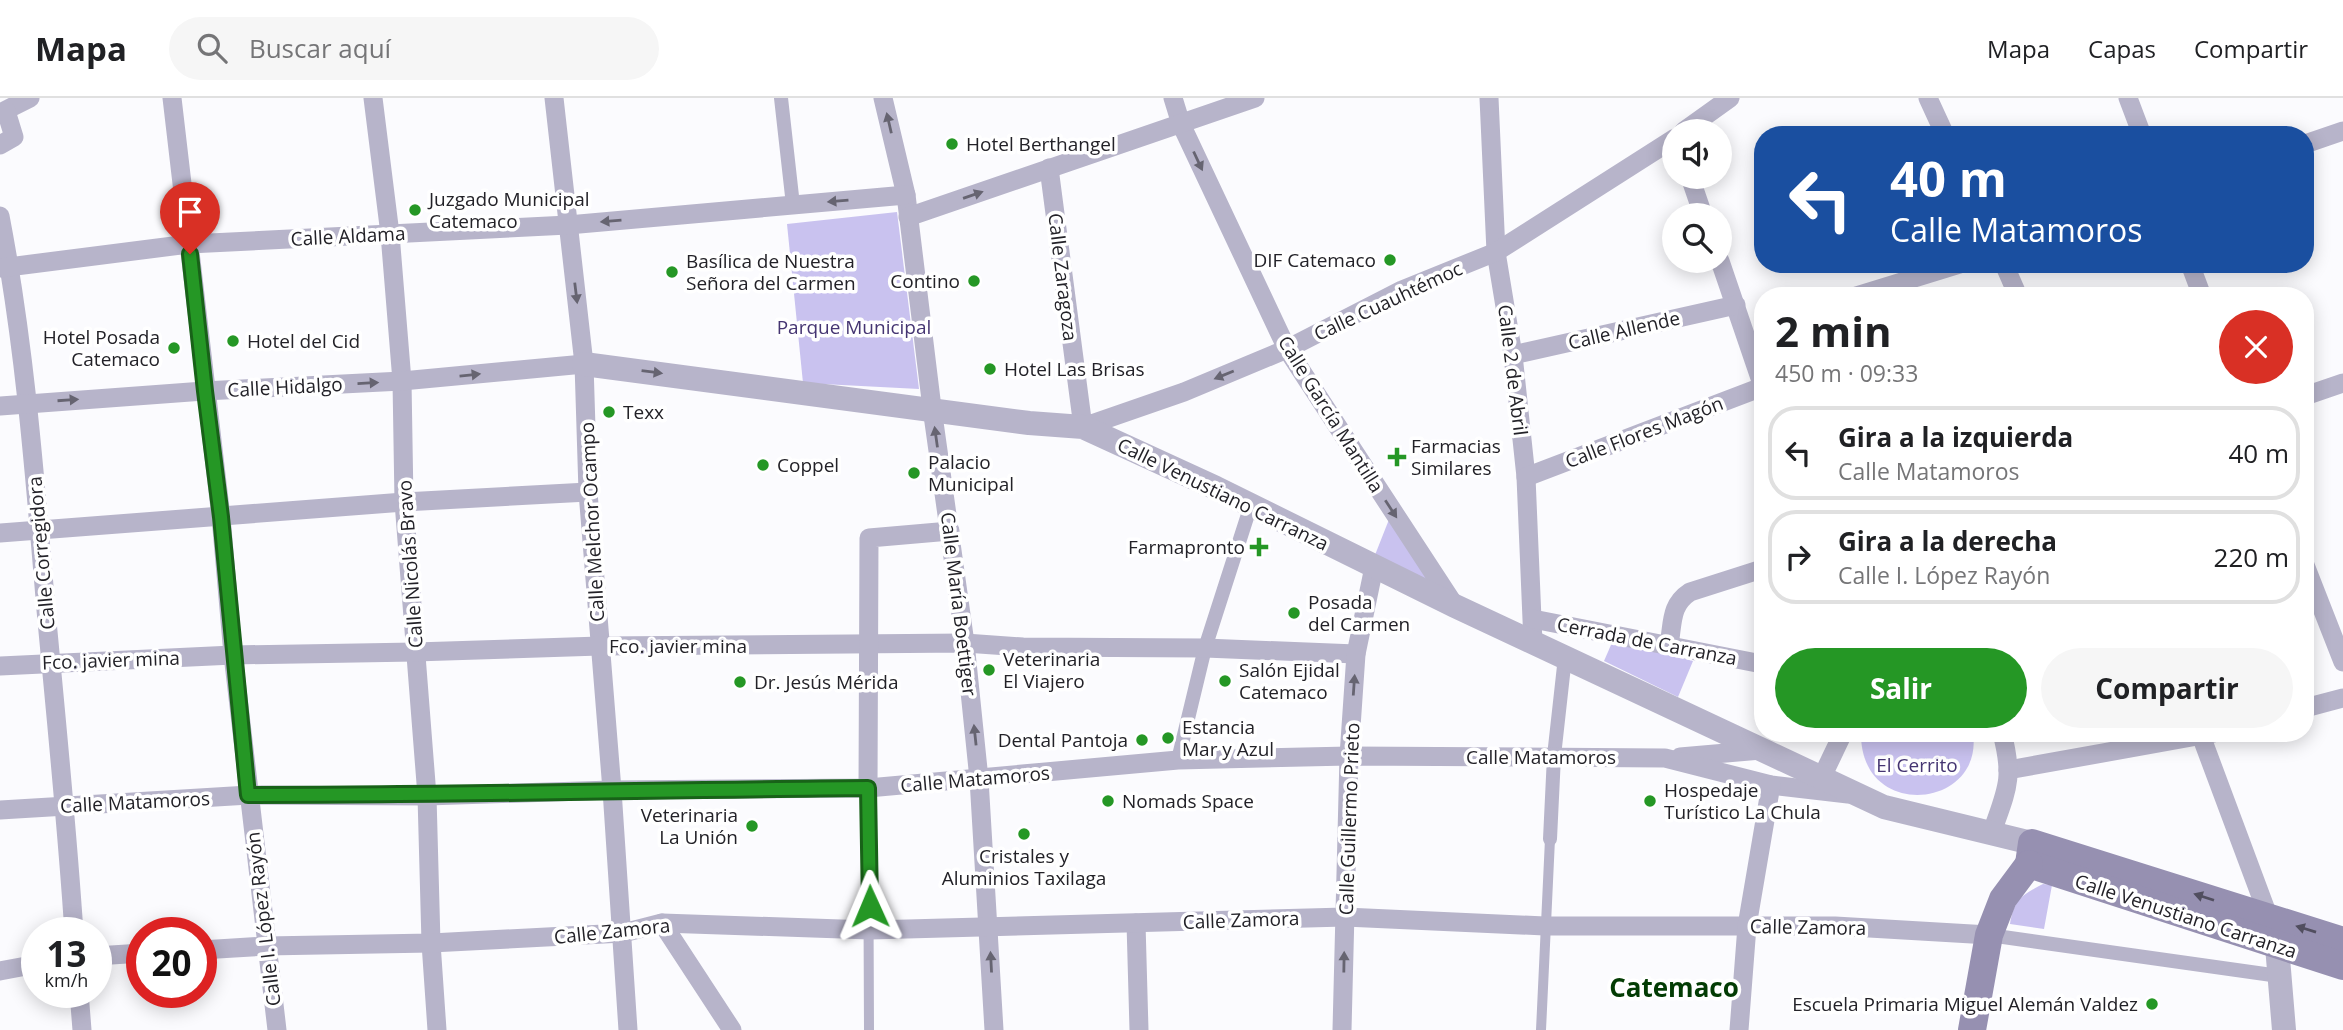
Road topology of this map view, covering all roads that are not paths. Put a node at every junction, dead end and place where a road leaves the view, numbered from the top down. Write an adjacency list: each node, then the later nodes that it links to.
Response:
1 (30, 98): 13 (street)
2 (172, 98): 29 (street, Calle I. López Rayón)
3 (373, 98): 28 (street, Calle Nicolás Bravo)
4 (554, 98): 27 (street, Calle Melchor Ocampo)
5 (781, 98): 24 (street)
6 (883, 98): 23 (street, Calle María Boettiger, one-way to 6)
7 (1173, 98): 15 (street, Calle García Mantilla)
8 (1255, 98): 15 (street)
9 (1489, 98): 30 (street, Calle 2 de Abril)
10 (1929, 98): 16 (street)
11 (2128, 98): 17 (street)
12 (1718, 101): 14 (street)
13 (3, 112): 20 (street)
14 (1698, 119)
15 (1181, 124): 22 (street); 37 (street, Calle García Mantilla, one-way to 37)
16 (1941, 126)
17 (2139, 126)
18 (2343, 131): 19 (street)
19 (2314, 141)
20 (0, 145)
21 (1662, 146): 30 (street, Calle Cuauhtémoc)
22 (1049, 168): 26 (street, one-way to 22); 48 (street, Calle Zaragoza)
23 (906, 195): 24 (street, Calle Aldama, one-way to 24); 26 (street, Calle María Boettiger)
24 (793, 205): 27 (street, Calle Aldama, one-way to 27)
25 (0, 216): 31 (street, Calle Corregidora)
26 (908, 217): 47 (street, Calle María Boettiger)
27 (568, 225): 28 (street, Calle Aldama); 39 (street, Calle Melchor Ocampo, one-way to 39)
28 (390, 234): 29 (street, Calle Aldama); 40 (street, Calle Nicolás Bravo)
29 (189, 244): 31 (street, Calle Aldama); 43 (street, Calle I. López Rayón)
30 (1496, 252): 37 (street, Calle Cuauhtémoc); 38 (street, Calle 2 de Abril)
31 (5, 267): 45 (street, Calle Corregidora)
32 (1724, 273): 35 (street)
33 (1931, 273): 34 (street)
34 (1886, 287)
35 (1736, 305): 36 (street); 38 (street, Calle Allende)
36 (1753, 327)
37 (1287, 349): 48 (street, Calle Cuauhtémoc, one-way to 48); 60 (street, Calle García Mantilla, one-way to 60)
38 (1513, 355): 49 (street, Calle 2 de Abril)
39 (584, 364): 40 (street, Calle Venustiano Carranza, one-way to 39); 47 (street, Calle Venustiano Carranza, one-way to 47); 50 (street, Calle Melchor Ocampo)
40 (402, 382): 43 (street, Calle Hidalgo, one-way to 40); 51 (street, Calle Nicolás Bravo)
41 (2343, 383): 44 (street)
42 (1754, 388): 49 (street, Calle Flores Magón)
43 (205, 391): 45 (street, Calle Hidalgo, one-way to 43); 53 (street, Calle I. López Rayón)
44 (2314, 393)
45 (28, 403): 46 (street, Calle Hidalgo); 54 (street, Calle Corregidora)
46 (0, 407)
47 (932, 408): 48 (street, Calle Venustiano Carranza); 55 (street, Calle María Boettiger, one-way to 47)
48 (1083, 427): 52 (street, Calle Venustiano Carranza)
49 (1526, 477): 61 (street, Calle 2 de Abril)
50 (587, 492): 51 (street); 65 (street, Calle Melchor Ocampo)
51 (404, 502): 53 (street); 67 (street, Calle Nicolás Bravo)
52 (1251, 505): 57 (street, Calle Venustiano Carranza); 66 (street)
53 (221, 517): 54 (street); 69 (street, Calle I. López Rayón)
54 (39, 530): 56 (street); 71 (street, Calle Corregidora)
55 (950, 531): 62 (street, Calle María Boettiger); 63 (street)
56 (0, 533)
57 (1374, 567): 60 (street, Calle Venustiano Carranza); 68 (street, Calle Guillermo Prieto)
58 (1754, 572): 64 (street)
59 (2314, 588): 73 (street)
60 (1455, 606): 61 (street, Calle Venustiano Carranza)
61 (1533, 631): 64 (street, Cerrada de Carranza); 70 (street, Calle Venustiano Carranza)
62 (965, 643): 63 (street, Fco. javier mina); 66 (street, Fco. javier mina); 88 (street, Calle María Boettiger, one-way to 62)
63 (867, 645): 65 (street, Fco. javier mina); 90 (street)
64 (1669, 645): 72 (street, Cerrada de Carranza)
65 (600, 646): 67 (street, Fco. javier mina); 91 (street, Calle Melchor Ocampo)
66 (1205, 649): 68 (street, Fco. javier mina); 85 (street)
67 (415, 652): 69 (street, Fco. javier mina); 93 (street, Calle Nicolás Bravo)
68 (1356, 654): 82 (street, Calle Guillermo Prieto, one-way to 68)
69 (233, 655): 71 (street, Fco. javier mina); 92 (street, Calle I. López Rayón)
70 (1565, 657): 81 (street, Calle Venustiano Carranza); 83 (street)
71 (51, 662): 74 (street, Fco. javier mina); 95 (street, Calle Corregidora)
72 (1754, 662)
73 (2343, 662)
74 (0, 666)
75 (2343, 698): 76 (street)
76 (2314, 706)
77 (1839, 742): 87 (street)
78 (2004, 742): 86 (street)
79 (2162, 742): 86 (street)
80 (2208, 742): 102 (street)
81 (1761, 750): 84 (street); 87 (street, Calle Venustiano Carranza)
82 (1349, 756): 83 (street, Calle Matamoros); 85 (street, Calle Matamoros); 101 (street, Calle Guillermo Prieto)
83 (1554, 756): 84 (street, Calle Matamoros); 98 (street)
84 (1665, 758): 89 (street, Calle Matamoros)
85 (1178, 760): 88 (street, Calle Matamoros)
86 (2008, 771): 97 (street)
87 (1822, 777): 94 (street, Calle Venustiano Carranza)
88 (979, 779): 90 (street, Calle Matamoros); 107 (street, Calle María Boettiger)
89 (1771, 785): 94 (street, Calle Matamoros); 106 (street)
90 (868, 788): 91 (street, Calle Matamoros); 108 (lane)
91 (612, 790): 93 (street, Calle Matamoros); 109 (street, Calle Melchor Ocampo)
92 (248, 795): 93 (street, Calle Matamoros); 95 (street, Calle Matamoros); 113 (street, Calle I. López Rayón)
93 (427, 796): 112 (street, Calle Nicolás Bravo)
94 (1861, 796): 97 (street, Calle Venustiano Carranza)
95 (65, 806): 96 (street, Calle Matamoros); 100 (street, Calle Corregidora)
96 (0, 810)
97 (1992, 832): 99 (street, Calle Venustiano Carranza)
98 (1550, 839): 105 (lane)
99 (2031, 853): 102 (main road, Calle Venustiano Carranza, one-way to 99); 110 (main road); 114 (main road, Calle Venustiano Carranza)
100 (73, 917)
101 (1345, 917): 104 (street, Calle Zamora); 105 (street, Calle Zamora); 129 (street, Calle Guillermo Prieto, one-way to 101)
102 (2269, 918): 111 (main road, Calle Venustiano Carranza, one-way to 102); 114 (street)
103 (662, 923): 108 (street, Calle Zamora); 109 (street, Calle Zamora); 125 (street)
104 (1136, 923): 107 (street, Calle Zamora); 128 (street)
105 (1545, 926): 106 (street, Calle Zamora); 130 (lane)
106 (1747, 926): 110 (street, Calle Zamora); 131 (street)
107 (990, 928): 108 (street, Calle Zamora); 127 (street, Calle María Boettiger, one-way to 107)
108 (870, 930): 126 (lane)
109 (623, 933): 112 (street, Calle Zamora); 124 (street, Calle Melchor Ocampo)
110 (1989, 935): 119 (street, Calle Zamora); 132 (main road)
111 (2343, 941)
112 (431, 943): 113 (street, Calle Zamora); 123 (street, Calle Nicolás Bravo)
113 (266, 946): 115 (street, Calle Zamora); 122 (street, Calle I. López Rayón)
114 (2277, 946): 116 (main road, Calle Venustiano Carranza); 119 (street)
115 (217, 949)
116 (2343, 966)
117 (21, 967): 118 (street)
118 (0, 971)
119 (2279, 976): 133 (street)
120 (80, 1008): 121 (street)
121 (82, 1030)
122 (277, 1030)
123 (437, 1030)
124 (628, 1030)
125 (732, 1030)
126 (869, 1030)
127 (995, 1030)
128 (1139, 1030)
129 (1342, 1030)
130 (1541, 1030)
131 (1739, 1030)
132 (1972, 1030)
133 (2284, 1030)

